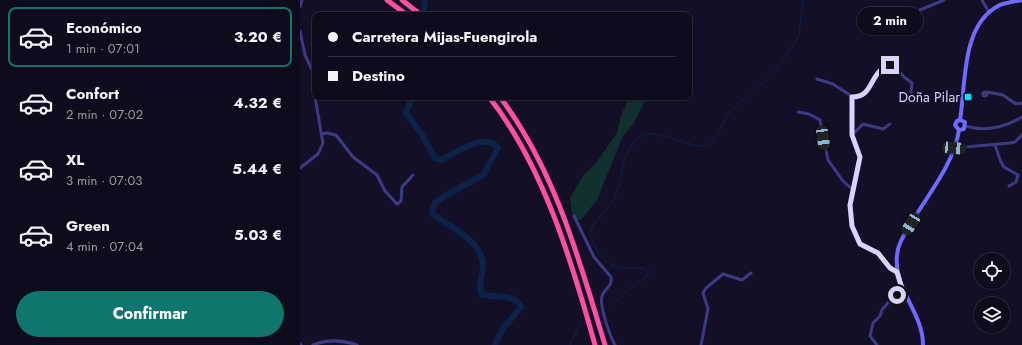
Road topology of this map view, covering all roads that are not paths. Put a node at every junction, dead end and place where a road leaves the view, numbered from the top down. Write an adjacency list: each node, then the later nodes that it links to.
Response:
1 (302, 0): 7 (street)
2 (387, 0): 9 (highway)
3 (402, 0): 10 (highway)
4 (944, 0): 8 (street)
5 (982, 0): 11 (street)
6 (1022, 0): 11 (main road)
7 (300, 8)
8 (920, 10)
9 (403, 12)
10 (417, 12)
11 (989, 12): 24 (main road)
12 (300, 32): 13 (street)
13 (312, 69)
14 (817, 80): 17 (street)
15 (911, 92): 17 (street)
16 (987, 92): 21 (street)
17 (852, 97): 29 (street)
18 (316, 100): 28 (street)
19 (491, 100): 45 (highway)
20 (502, 100): 46 (highway)
21 (1022, 103)
22 (798, 112): 36 (street)
23 (1022, 117): 26 (street)
24 (960, 120): 26 (main road); 27 (main road)
25 (890, 124): 29 (street)
26 (965, 126): 27 (main road)
27 (959, 130): 32 (main road)
28 (322, 134): 33 (street); 34 (street)
29 (852, 135): 36 (street)
30 (1022, 135): 31 (street)
31 (995, 145): 32 (street); 35 (street)
32 (954, 148): 38 (main road)
33 (300, 168)
34 (413, 175)
35 (1009, 186)
36 (853, 190): 38 (street)
37 (574, 216): 47 (street)
38 (897, 272): 40 (main road)
39 (751, 273): 48 (street)
40 (903, 292): 49 (street); 50 (main road)
41 (345, 341): 42 (street); 43 (street); 44 (street)
42 (313, 345)
43 (349, 345)
44 (357, 345)
45 (595, 345)
46 (605, 345)
47 (615, 345)
48 (701, 345)
49 (877, 345)
50 (923, 345)

